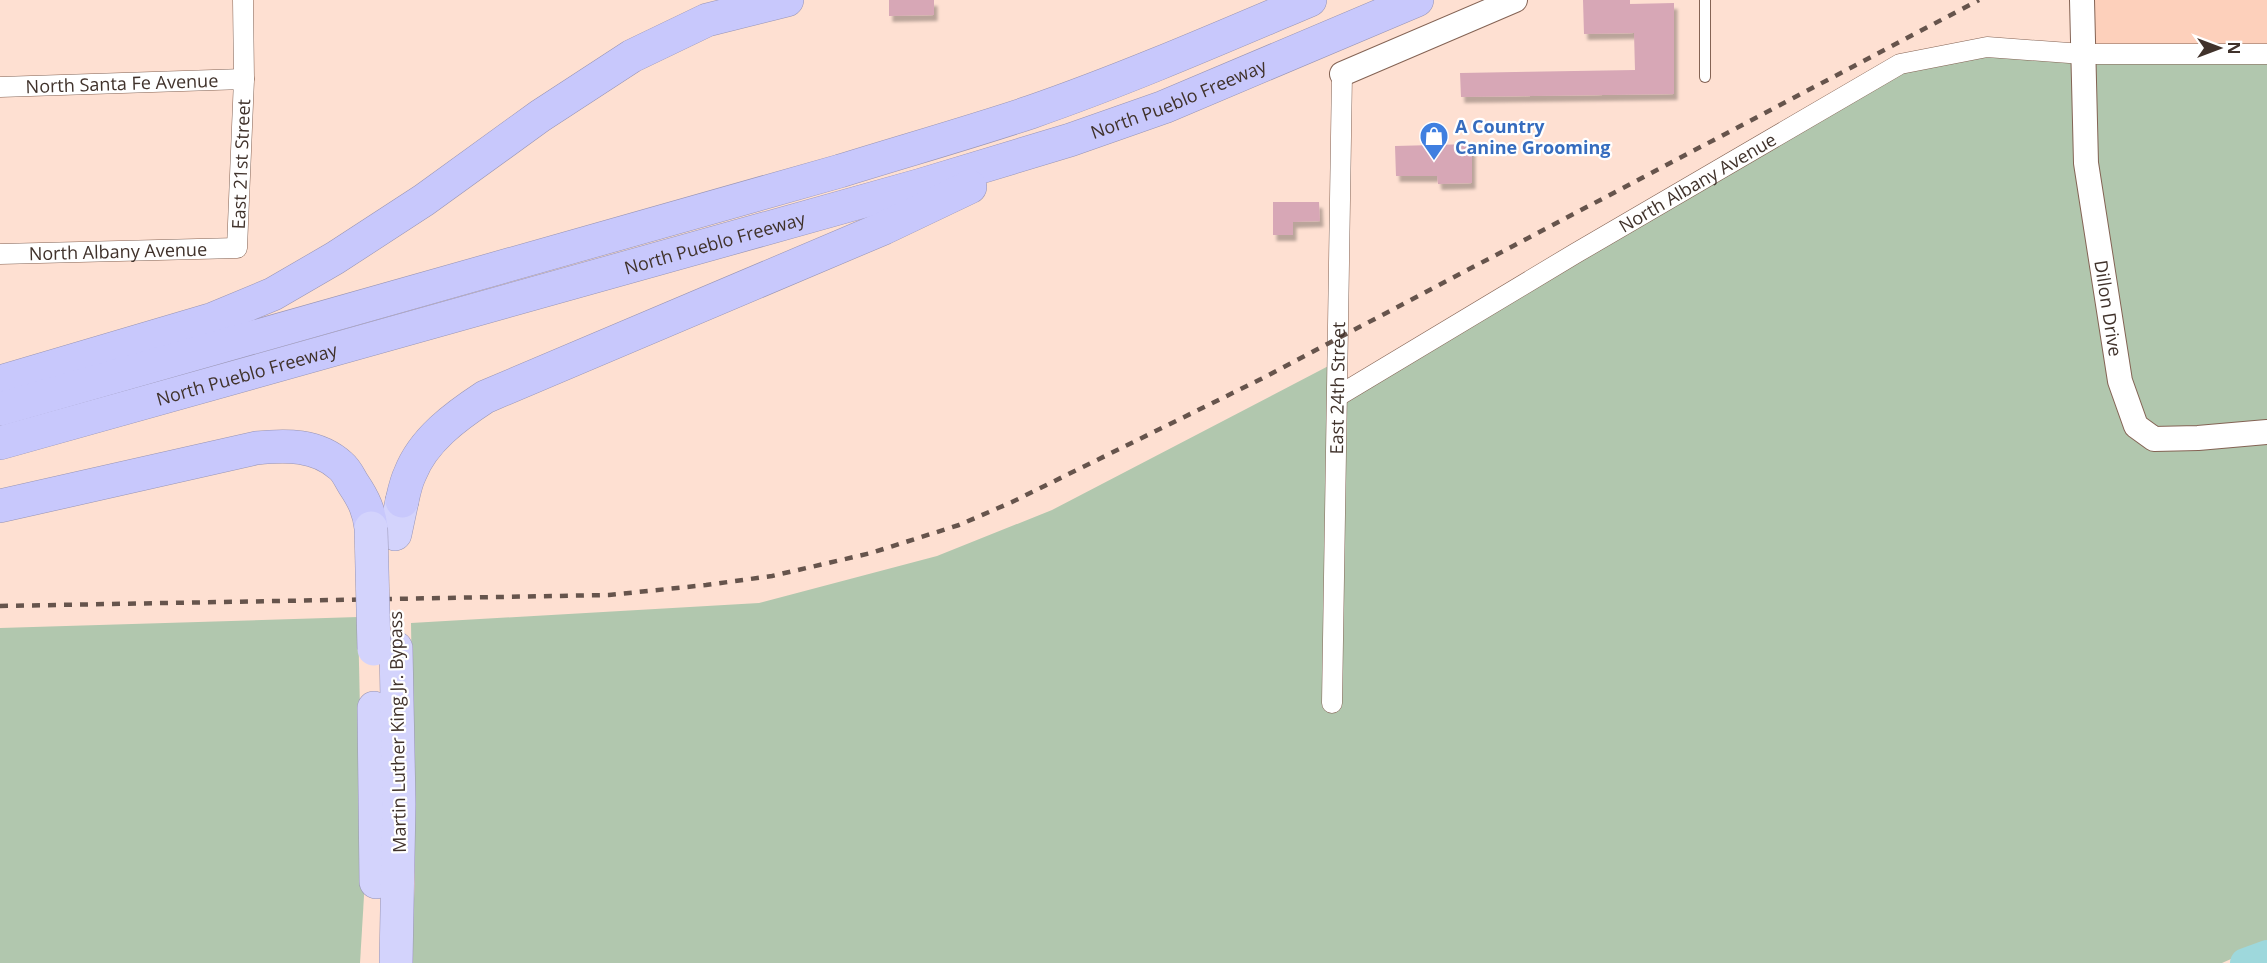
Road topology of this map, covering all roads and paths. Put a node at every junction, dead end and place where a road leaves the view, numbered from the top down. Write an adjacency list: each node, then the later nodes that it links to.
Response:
1 (243, 0): 12 (street, East 21st Street)
2 (787, 0): 17 (highway)
3 (1310, 0): 19 (highway, North Pueblo Freeway)
4 (1417, 0): 14 (highway, North Pueblo Freeway)
5 (1515, 0): 10 (street)
6 (1705, 0): 11 (lane)
7 (2082, 0): 8 (street)
8 (2083, 54): 9 (street); 18 (street, North Albany Avenue); 20 (street, Dillon Drive)
9 (2267, 54)
10 (1342, 74): 18 (street, East 24th Street)
11 (1705, 77)
12 (244, 79): 13 (street, North Santa Fe Avenue); 15 (street, East 21st Street)
13 (0, 87)
14 (1070, 140): 21 (highway, North Pueblo Freeway); 23 (highway, Martin Luther King Jr. Bypass)
15 (237, 248): 16 (street, North Albany Avenue)
16 (0, 255)
17 (0, 382)
18 (1338, 396): 25 (street, East 24th Street)
19 (0, 409)
20 (2267, 432)
21 (0, 444)
22 (0, 506): 23 (highway)
23 (383, 531): 24 (highway, Martin Luther King Jr. Bypass, bridge)
24 (385, 649): 26 (highway, Martin Luther King Jr. Bypass); 27 (highway, Martin Luther King Jr. Bypass)
25 (1332, 703)
26 (374, 963)
27 (396, 963)

